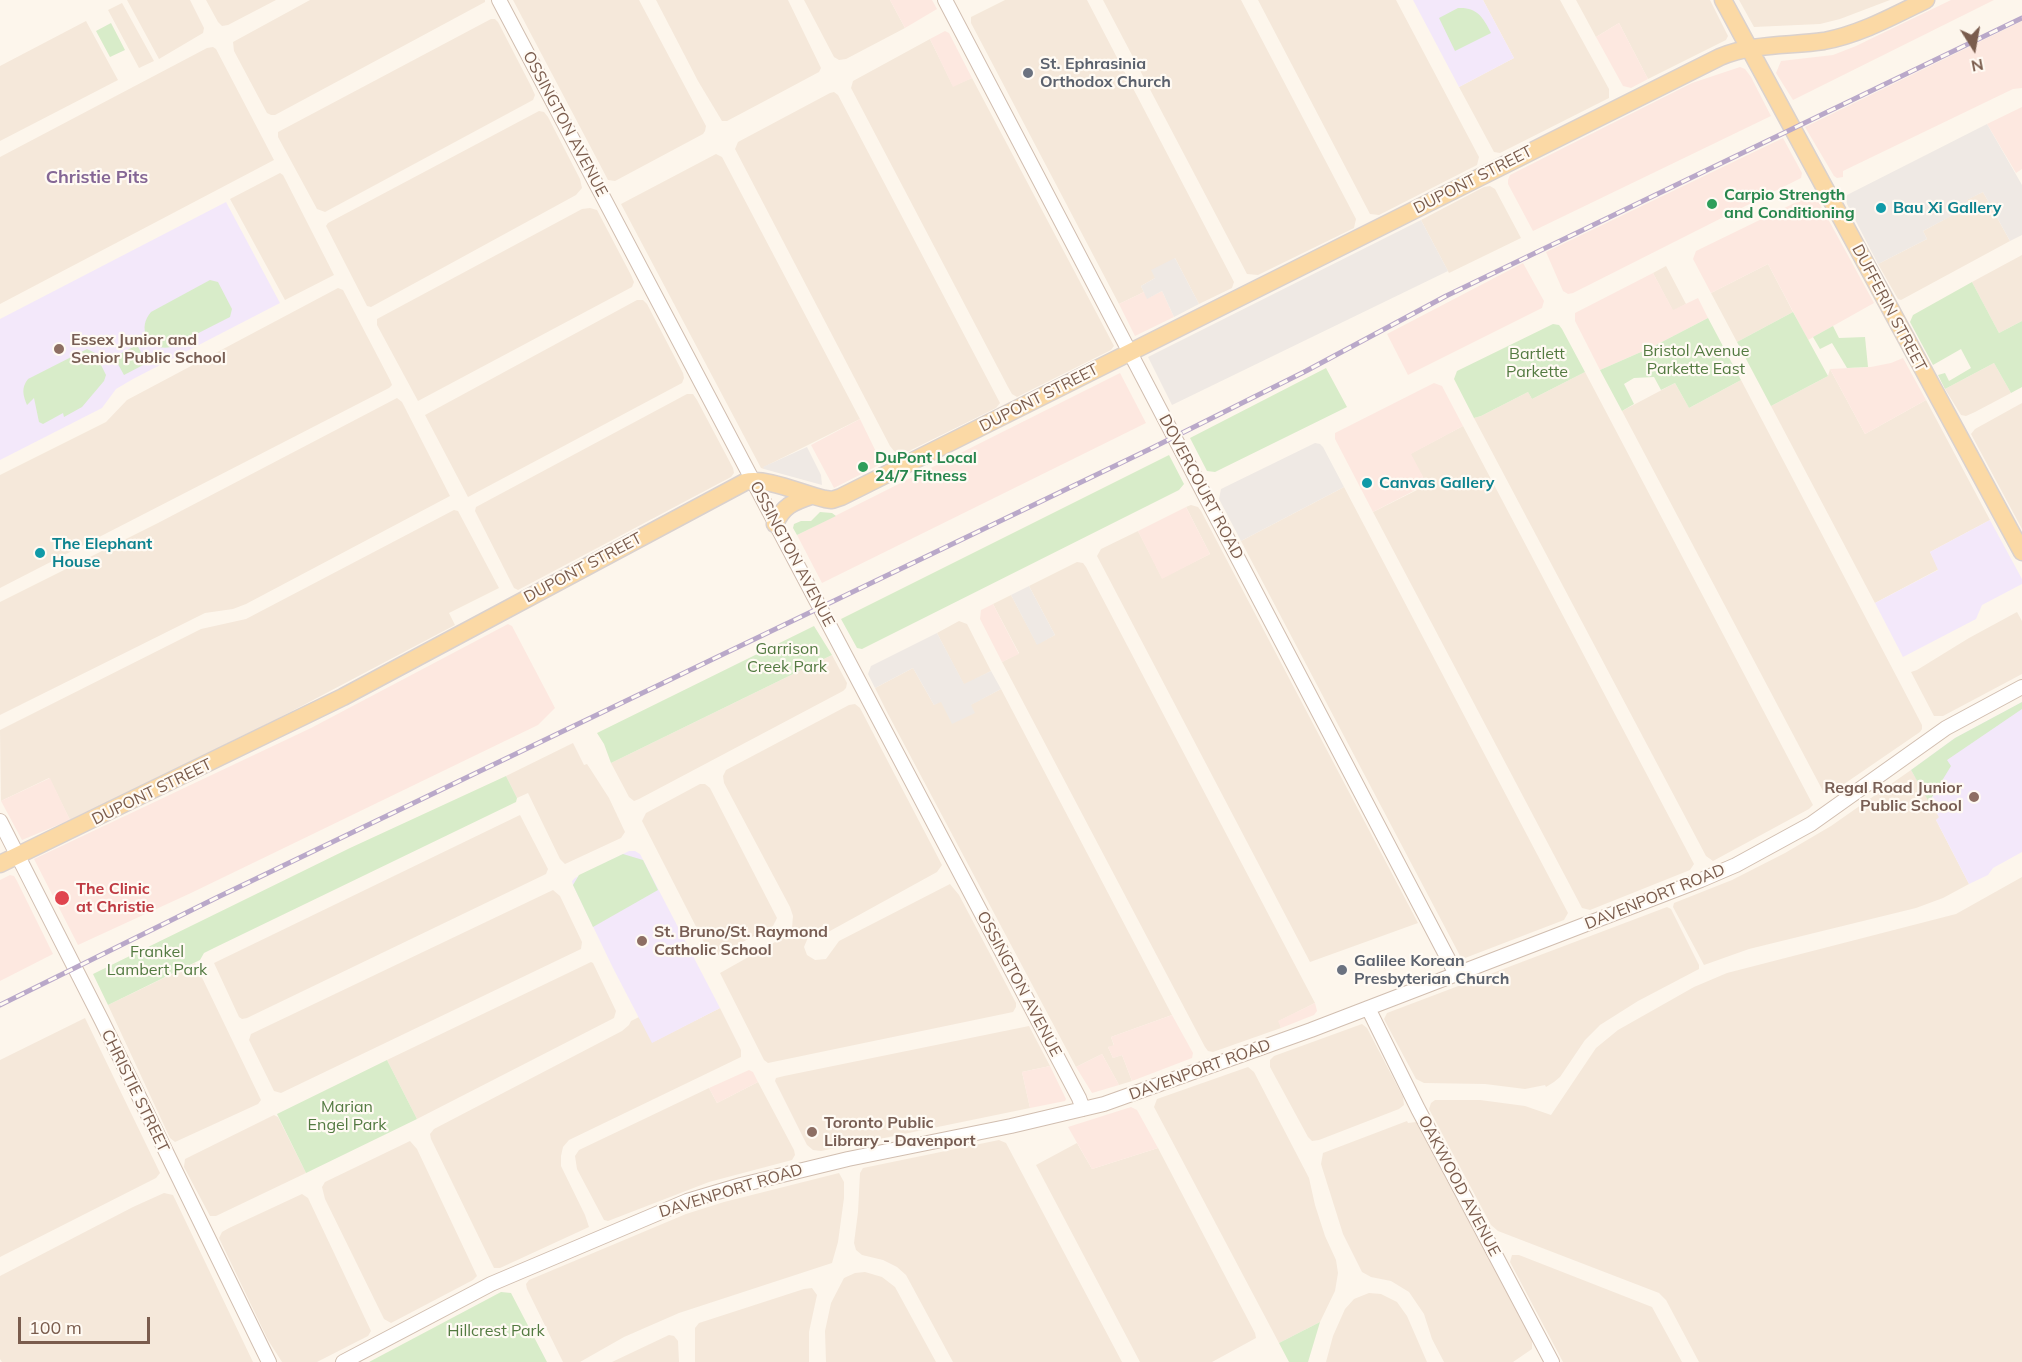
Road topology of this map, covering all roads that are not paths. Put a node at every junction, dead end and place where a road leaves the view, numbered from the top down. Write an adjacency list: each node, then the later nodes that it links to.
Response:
1 (499, 0): 7 (street, OSSINGTON AVENUE)
2 (945, 0): 6 (street, DOVERCOURT ROAD)
3 (1723, 0): 5 (main road, DUFFERIN STREET)
4 (1926, 0): 5 (main road, DUPONT STREET)
5 (1749, 48): 6 (main road, DUPONT STREET); 10 (main road, DUFFERIN STREET)
6 (1130, 353): 8 (main road, DUPONT STREET); 15 (street, DOVERCOURT ROAD)
7 (753, 480): 8 (main road, DUPONT STREET); 9 (street, OSSINGTON AVENUE); 13 (main road, DUPONT STREET)
8 (811, 496): 9 (main road)
9 (775, 524): 17 (street, OSSINGTON AVENUE)
10 (2022, 552)
11 (2022, 687): 15 (street, DAVENPORT ROAD)
12 (0, 821): 13 (street, CHRISTIE STREET)
13 (18, 856): 14 (main road, DUPONT STREET); 18 (street, CHRISTIE STREET)
14 (0, 864)
15 (1456, 974): 16 (street, DAVENPORT ROAD)
16 (1368, 1008): 17 (street, DAVENPORT ROAD); 20 (street, OAKWOOD AVENUE)
17 (1083, 1109): 19 (street, DAVENPORT ROAD)
18 (269, 1362)
19 (343, 1362)
20 (1552, 1362)

